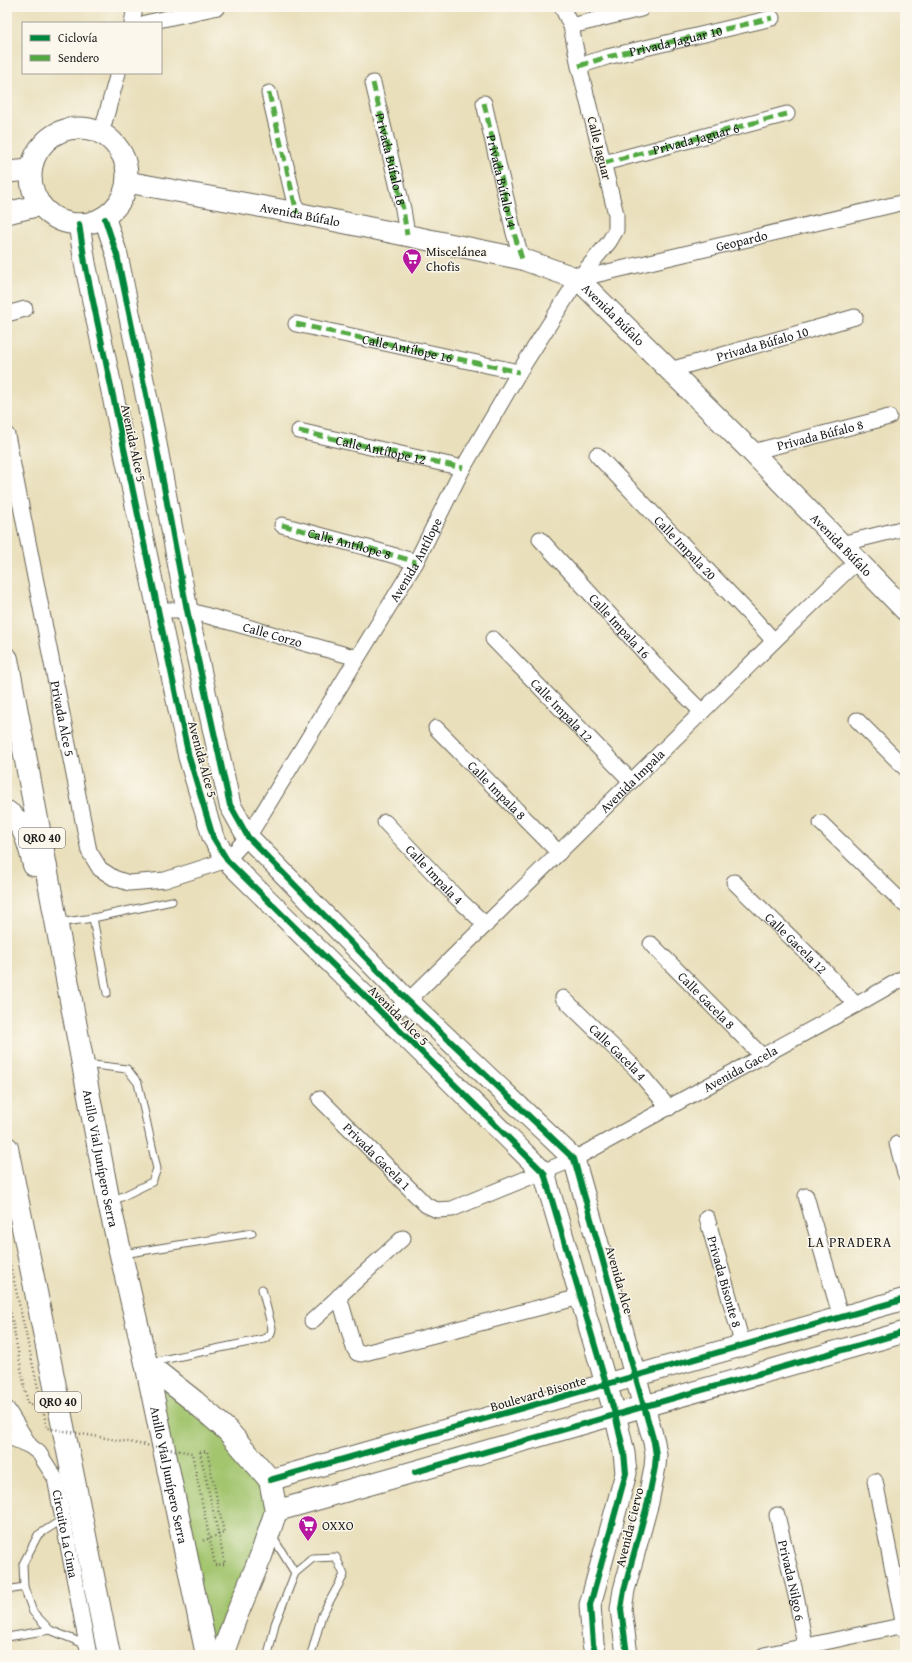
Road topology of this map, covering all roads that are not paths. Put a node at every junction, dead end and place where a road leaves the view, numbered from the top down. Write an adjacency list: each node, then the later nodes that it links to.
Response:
1 (135, 7): 6 (street)
2 (218, 7): 7 (street)
3 (562, 7): 8 (street, Calle Jaguar)
4 (641, 9): 8 (street)
5 (772, 18): 9 (street, Privada Jaguar 10)
6 (132, 22)
7 (150, 22)
8 (571, 26): 9 (street, Calle Jaguar)
9 (579, 66): 16 (street, Calle Jaguar)
10 (118, 74): 15 (street)
11 (373, 83): 26 (street, Privada Búfalo 18)
12 (269, 93): 23 (street)
13 (484, 103): 27 (street, Privada Búfalo 14)
14 (787, 114): 16 (street, Privada Jaguar 6)
15 (101, 134): 17 (street); 19 (street)
16 (604, 163): 28 (street, Calle Jaguar)
17 (31, 170): 18 (street); 21 (street)
18 (7, 172)
19 (127, 182): 23 (street, Avenida Búfalo); 24 (street)
20 (905, 202): 28 (street, Geopardo)
21 (40, 205): 22 (street); 25 (street)
22 (7, 213)
23 (297, 213): 26 (street, Avenida Búfalo)
24 (104, 219): 25 (street); 48 (street, Avenida Alce 5)
25 (79, 224): 47 (street, Avenida Alce 5)
26 (407, 235): 27 (street, Avenida Búfalo)
27 (522, 259): 28 (street, Avenida Búfalo)
28 (578, 279): 33 (street, Avenida Búfalo); 34 (street, Avenida Antílope)
29 (25, 309): 30 (street)
30 (7, 314)
31 (856, 317): 33 (street, Privada Búfalo 10)
32 (296, 324): 34 (street, Calle Antílope 16)
33 (670, 370): 38 (street, Avenida Búfalo)
34 (519, 372): 40 (street, Avenida Antílope)
35 (889, 417): 38 (street, Privada Búfalo 8)
36 (299, 431): 40 (street, Calle Antílope 12)
37 (7, 435): 64 (street, Privada Alce 5)
38 (752, 452): 44 (street, Avenida Búfalo)
39 (597, 455): 51 (street, Calle Impala 20)
40 (463, 468): 46 (street, Avenida Antílope)
41 (282, 526): 46 (street, Calle Antílope 8)
42 (905, 528): 44 (street)
43 (540, 539): 54 (street, Calle Impala 16)
44 (841, 544): 45 (street, Avenida Búfalo)
45 (857, 561): 49 (street, Avenida Búfalo); 51 (street, Avenida Impala)
46 (416, 562): 52 (street, Avenida Antílope)
47 (158, 610): 48 (street, Calle Corzo); 64 (street, Avenida Alce 5)
48 (188, 610): 52 (street, Calle Corzo); 62 (street, Avenida Alce 5)
49 (905, 610)
50 (493, 639): 58 (street, Calle Impala 12)
51 (774, 641): 54 (street, Avenida Impala)
52 (357, 658): 62 (street, Avenida Antílope)
53 (7, 659): 69 (highway, Anillo Vial Junípero Serra / QRO 40)
54 (702, 712): 58 (street, Avenida Impala)
55 (857, 720): 57 (street)
56 (436, 728): 63 (street, Calle Impala 8)
57 (905, 768)
58 (631, 781): 63 (street, Avenida Impala)
59 (7, 812): 77 (highway)
60 (385, 822): 70 (street, Calle Impala 4)
61 (821, 823): 67 (street)
62 (248, 837): 64 (street, Avenida Antílope); 75 (street, Avenida Alce 5)
63 (559, 853): 70 (street, Avenida Impala)
64 (228, 860): 78 (street, Avenida Alce 5)
65 (734, 882): 76 (street, Calle Gacela 12)
66 (172, 901): 68 (lane)
67 (905, 905)
68 (93, 918): 69 (lane); 73 (lane)
69 (58, 923): 77 (highway, Anillo Vial Junípero Serra / QRO 40)
70 (486, 925): 75 (street, Avenida Impala)
71 (651, 944): 79 (street, Calle Gacela 8)
72 (905, 977): 76 (street, Avenida Gacela)
73 (106, 992)
74 (563, 998): 82 (street, Calle Gacela 4)
75 (408, 1001): 78 (street, Avenida Impala); 85 (street, Avenida Alce 5)
76 (856, 1005): 79 (street, Avenida Gacela)
77 (74, 1017): 80 (highway, Anillo Vial Junípero Serra / QRO 40)
78 (388, 1019): 86 (street, Avenida Alce 5)
79 (763, 1057): 82 (street, Avenida Gacela)
80 (83, 1064): 89 (highway, Anillo Vial Junípero Serra / QRO 40); 89 (lane)
81 (320, 1099): 90 (street, Privada Gacela 1)
82 (669, 1108): 85 (street, Avenida Gacela)
83 (896, 1144): 87 (street)
84 (7, 1148): 126 (highway, QRO 40)
85 (574, 1159): 86 (street, Avenida Gacela); 104 (street, Avenida Alce)
86 (544, 1172): 90 (street, Avenida Gacela); 97 (street)
87 (905, 1173)
88 (806, 1196): 99 (street)
89 (109, 1203): 94 (highway, Anillo Vial Junípero Serra / QRO 40)
90 (437, 1210)
91 (707, 1218): 102 (street, Privada Bisonte 8)
92 (252, 1233): 94 (lane)
93 (402, 1238): 96 (street)
94 (121, 1255): 103 (highway, Anillo Vial Junípero Serra / QRO 40)
95 (262, 1290): 103 (lane)
96 (339, 1296): 97 (street); 100 (street)
97 (580, 1297): 105 (street)
98 (905, 1299): 99 (street, Boulevard Bisonte)
99 (842, 1318): 102 (street, Boulevard Bisonte)
100 (312, 1321)
101 (905, 1332): 106 (street)
102 (743, 1346): 104 (street, Boulevard Bisonte)
103 (146, 1363): 112 (highway); 127 (highway, Anillo Vial Junípero Serra / QRO 40)
104 (635, 1377): 105 (street, Boulevard Bisonte); 106 (street, Avenida Alce)
105 (606, 1385): 108 (street); 111 (street, Boulevard Bisonte)
106 (644, 1406): 108 (street); 132 (street, Avenida Ciervo)
107 (7, 1409): 110 (street)
108 (614, 1414): 113 (street); 131 (street, Avenida Ciervo)
109 (7, 1436): 110 (street, Circuito La Cima)
110 (30, 1446): 116 (street, Circuito La Cima)
111 (371, 1452): 112 (street, Boulevard Bisonte); 113 (street)
112 (270, 1480): 117 (highway)
113 (381, 1481): 117 (street)
114 (875, 1481): 121 (street)
115 (777, 1515): 124 (street, Privada Nilgo 6)
116 (63, 1519): 119 (lane); 125 (street, Circuito La Cima)
117 (272, 1521): 118 (lane); 128 (highway)
118 (295, 1573): 129 (lane); 130 (lane)
119 (24, 1587): 120 (lane); 122 (lane)
120 (7, 1590)
121 (905, 1627): 124 (street)
122 (50, 1630): 123 (lane); 125 (lane)
123 (7, 1637)
124 (805, 1646): 133 (street)
125 (88, 1650)
126 (109, 1655)
127 (207, 1655)
128 (222, 1655)
129 (268, 1655)
130 (311, 1655)
131 (596, 1655)
132 (627, 1655)
133 (764, 1655)

